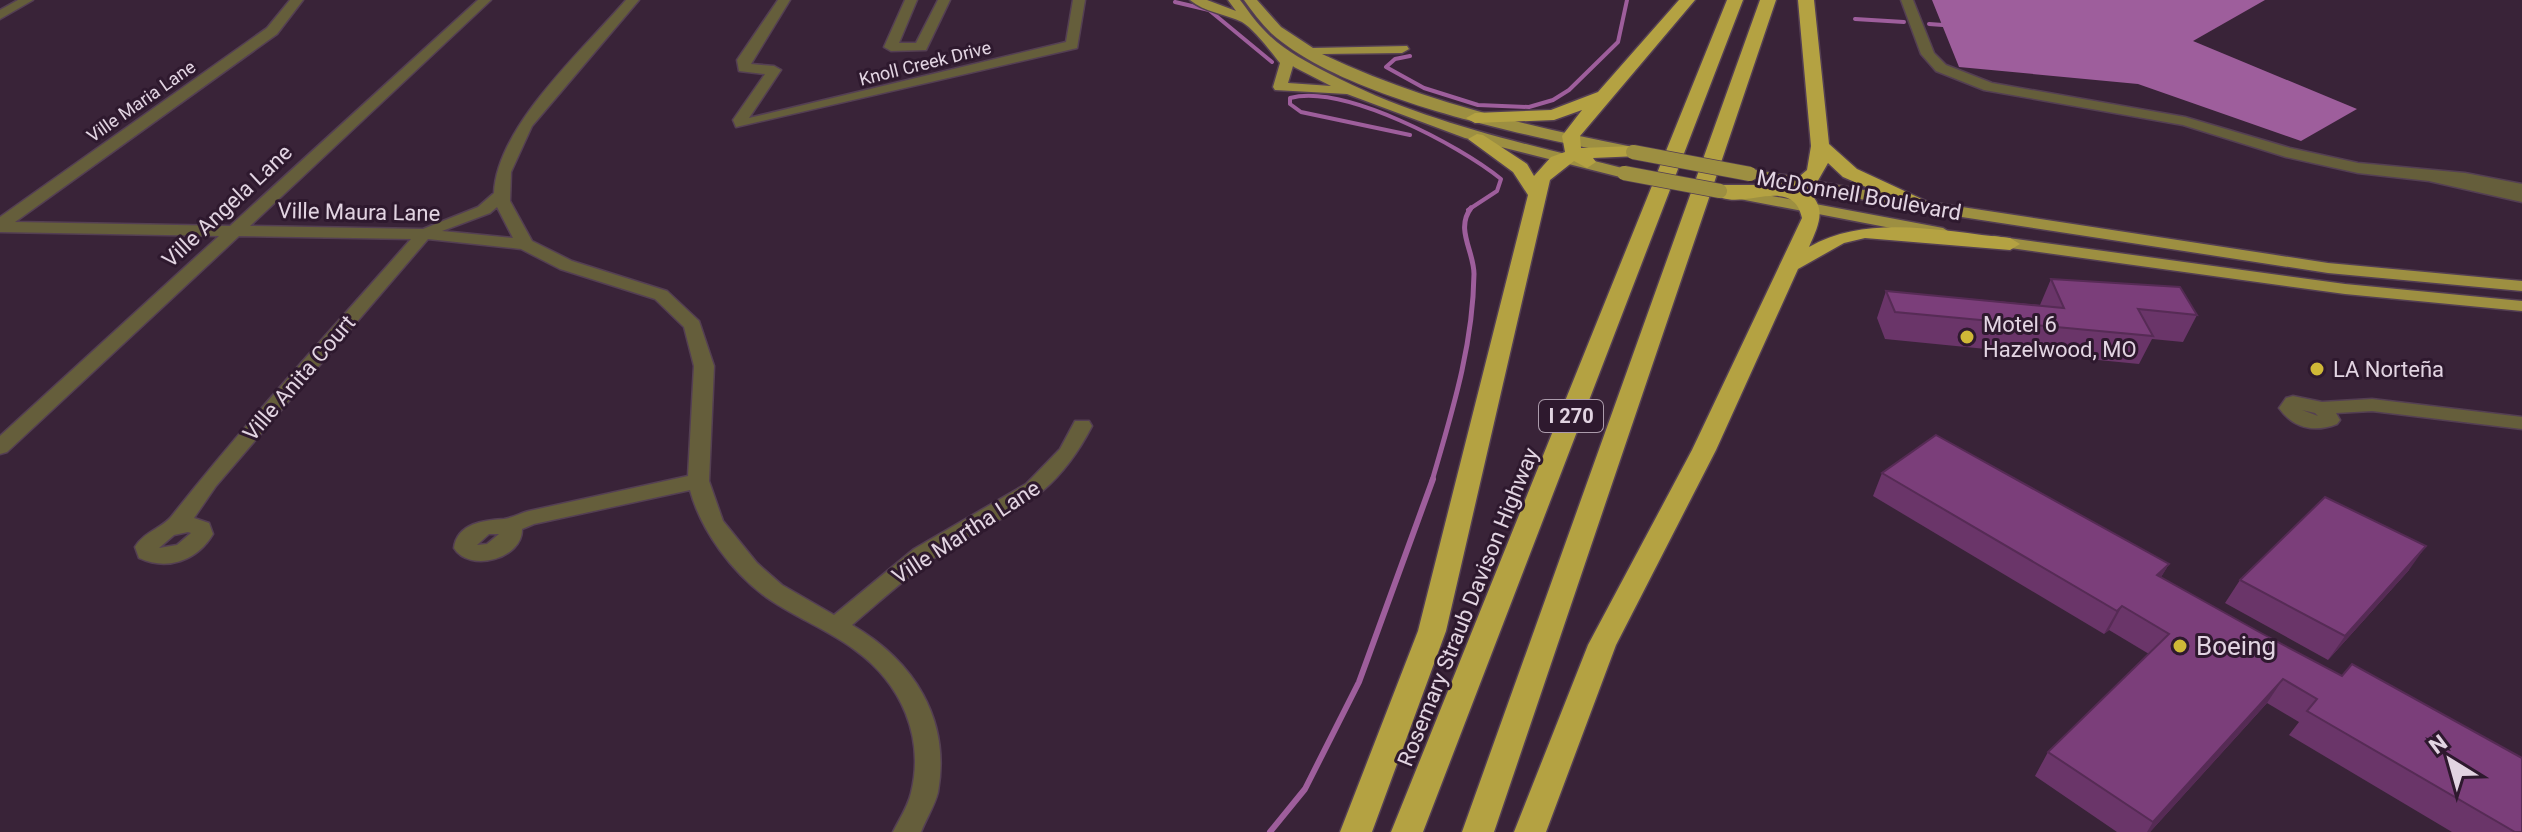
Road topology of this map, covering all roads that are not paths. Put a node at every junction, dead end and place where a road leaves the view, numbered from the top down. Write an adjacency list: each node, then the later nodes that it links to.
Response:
1 (27, 0): 18 (street)
2 (297, 0): 47 (street, Ville Maria Lane)
3 (485, 0): 48 (street, Ville Angela Lane)
4 (633, 0): 42 (street)
5 (784, 0): 8 (street, Knoll Creek Drive)
6 (911, 0): 7 (street)
7 (944, 0)
8 (1079, 0)
9 (1196, 0): 19 (main road)
10 (1234, 0): 19 (main road)
11 (1250, 0): 20 (main road)
12 (1272, 0): 20 (main road)
13 (1687, 0): 25 (highway)
14 (1735, 0): 66 (highway, Rosemary Straub Davison Highway / I 270)
15 (1768, 0): 67 (highway, I 270)
16 (1806, 0): 32 (highway)
17 (1907, 0): 36 (street)
18 (0, 15)
19 (1246, 21): 22 (main road)
20 (1273, 28): 21 (main road)
21 (1293, 42): 23 (main road); 27 (main road)
22 (1274, 47): 26 (main road); 26 (main road)
23 (1402, 49)
24 (1384, 52): 27 (main road)
25 (1605, 95): 28 (highway); 29 (highway)
26 (1371, 97): 31 (main road)
27 (1436, 105): 29 (main road)
28 (1591, 111): 30 (highway); 33 (highway)
29 (1475, 118): 30 (main road)
30 (1514, 128): 33 (main road)
31 (1477, 139): 33 (main road); 41 (highway)
32 (1820, 146): 37 (highway); 44 (highway)
33 (1568, 151): 34 (highway); 35 (highway); 41 (highway)
34 (1633, 152): 38 (main road, McDonnell Boulevard, bridge)
35 (1596, 167): 40 (main road, bridge)
36 (2429, 176): 39 (street); 43 (street)
37 (1792, 183): 38 (highway); 44 (main road, McDonnell Boulevard); 45 (highway)
38 (1747, 187): 40 (highway); 45 (main road, McDonnell Boulevard)
39 (2522, 189)
40 (1720, 191)
41 (1537, 194): 65 (highway)
42 (502, 195): 49 (street); 51 (street)
43 (2522, 197)
44 (1929, 207): 54 (main road, McDonnell Boulevard)
45 (1812, 209): 46 (main road, McDonnell Boulevard); 50 (highway)
46 (1877, 221): 50 (highway); 52 (main road, McDonnell Boulevard)
47 (0, 226): 48 (street, Ville Maura Lane)
48 (235, 231): 49 (street, Ville Maura Lane); 59 (street, Ville Angela Lane)
49 (414, 234): 51 (street, Ville Maura Lane); 61 (street, Ville Anita Court)
50 (1802, 238): 53 (highway)
51 (525, 244): 60 (street)
52 (2010, 244): 53 (highway); 55 (main road, McDonnell Boulevard)
53 (1786, 268): 68 (highway)
54 (2522, 286)
55 (2522, 306)
56 (2322, 408): 57 (street)
57 (2522, 423)
58 (1082, 426): 63 (street, Ville Martha Lane)
59 (0, 447)
60 (698, 481): 62 (street); 63 (street)
61 (177, 525)
62 (507, 527)
63 (836, 626): 64 (street)
64 (907, 832)
65 (1356, 832)
66 (1407, 832)
67 (1478, 832)
68 (1530, 832)

